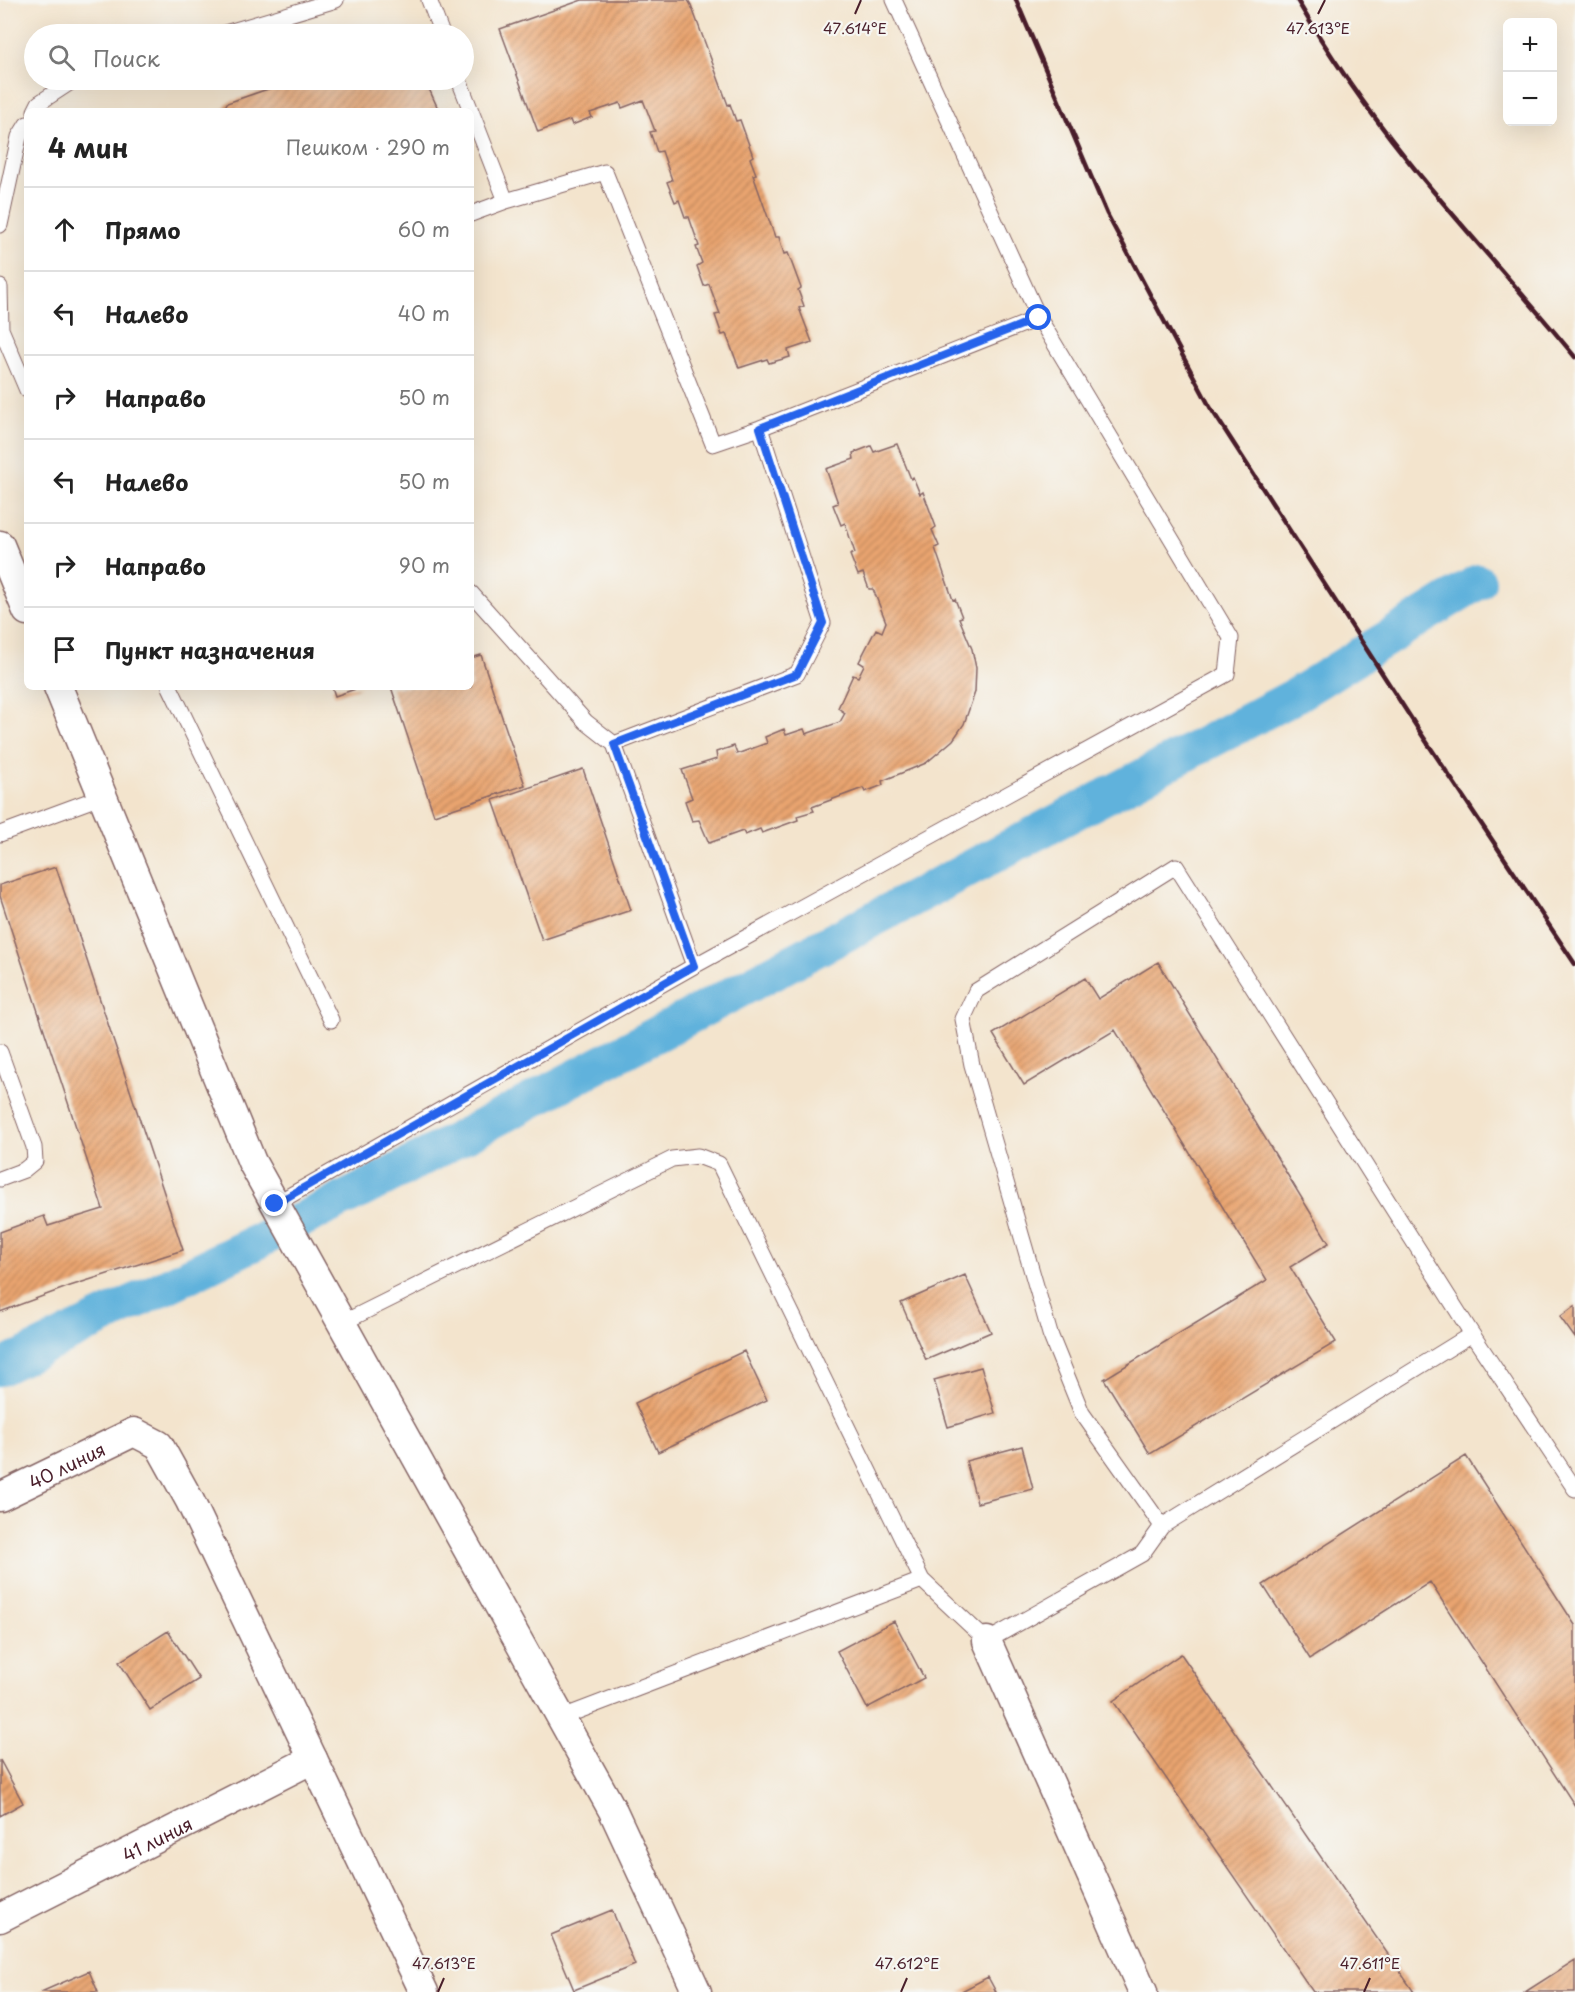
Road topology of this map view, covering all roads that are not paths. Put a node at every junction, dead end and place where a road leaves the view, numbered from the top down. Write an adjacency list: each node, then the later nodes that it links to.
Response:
1 (336, 0): 4 (lane)
2 (429, 0): 5 (lane)
3 (894, 0): 16 (lane)
4 (256, 24)
5 (438, 24)
6 (59, 90): 8 (lane)
7 (463, 90): 9 (lane)
8 (36, 108)
9 (470, 108)
10 (474, 119): 12 (lane)
11 (24, 130): 14 (lane)
12 (506, 201): 13 (lane); 18 (lane)
13 (474, 213)
14 (0, 225)
15 (0, 287): 17 (lane)
16 (1039, 318): 18 (lane); 27 (lane)
17 (24, 383)
18 (760, 428): 24 (lane)
19 (0, 545): 21 (street)
20 (474, 596): 24 (lane)
21 (24, 604)
22 (59, 690): 25 (street)
23 (171, 690): 28 (lane)
24 (614, 744): 27 (lane)
25 (103, 796): 26 (lane); 31 (street)
26 (0, 834)
27 (694, 966): 31 (lane)
28 (331, 1020)
29 (0, 1052): 30 (lane)
30 (0, 1179)
31 (275, 1204): 32 (street)
32 (340, 1324): 37 (lane); 39 (street)
33 (1472, 1334): 34 (lane); 36 (lane); 36 (lane)
34 (1575, 1489)
35 (0, 1497): 40 (street, 40 линия)
36 (1162, 1526): 38 (lane)
37 (922, 1580): 38 (lane); 39 (lane)
38 (987, 1641): 44 (street)
39 (561, 1718): 43 (street)
40 (313, 1759): 41 (street, 41 линия); 42 (street)
41 (0, 1918)
42 (424, 1992)
43 (697, 1992)
44 (1143, 1992)

